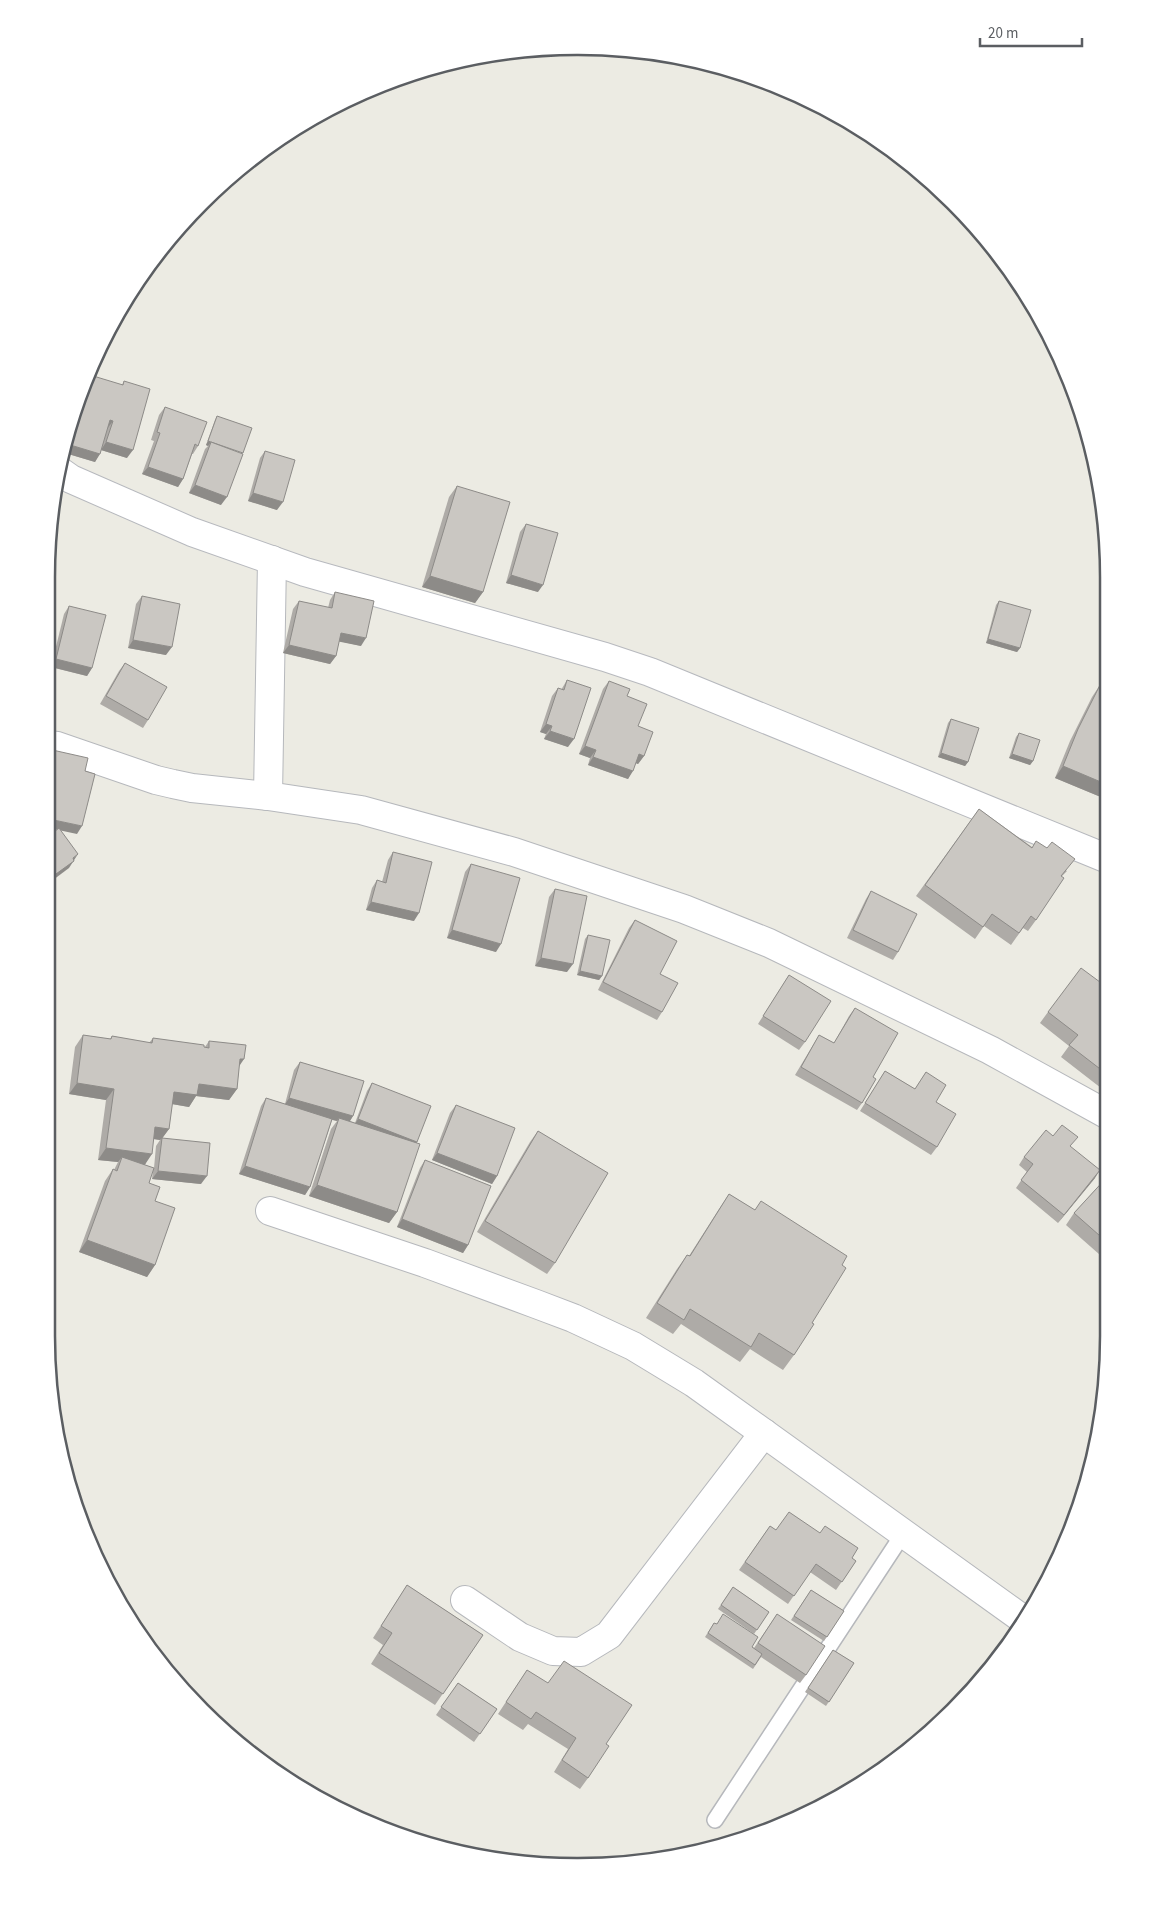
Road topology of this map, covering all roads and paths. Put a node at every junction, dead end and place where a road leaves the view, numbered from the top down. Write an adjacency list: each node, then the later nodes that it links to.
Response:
1 (65, 475): 2 (street)
2 (272, 560): 4 (street); 5 (street)
3 (55, 746): 4 (street)
4 (268, 796): 6 (street)
5 (1100, 856)
6 (1100, 1111)
7 (270, 1211): 8 (street)
8 (764, 1433): 9 (street); 10 (street)
9 (903, 1534): 11 (street); 12 (lane)
10 (465, 1600)
11 (1018, 1616)
12 (715, 1820)

